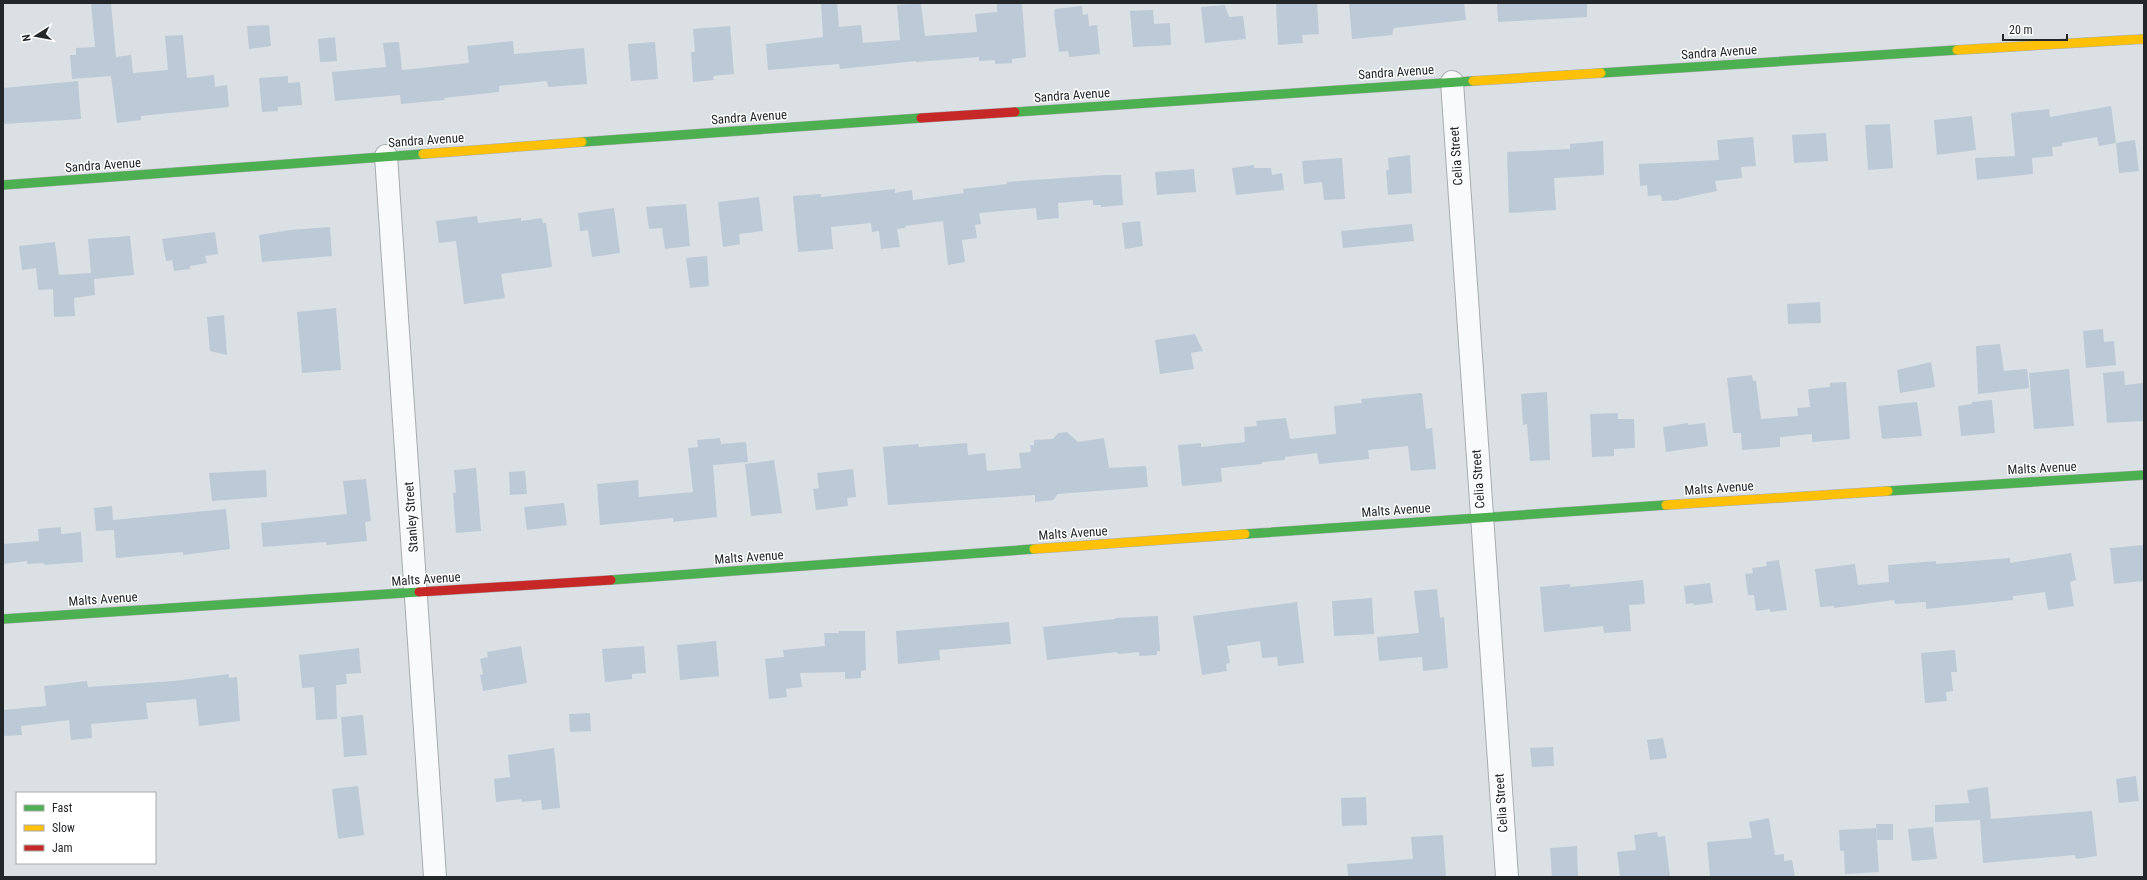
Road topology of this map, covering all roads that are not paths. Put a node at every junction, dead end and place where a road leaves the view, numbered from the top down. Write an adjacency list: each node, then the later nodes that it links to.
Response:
1 (2144, 39): 2 (street, Sandra Avenue)
2 (1452, 82): 3 (street, Sandra Avenue); 6 (street, Celia Street)
3 (386, 156): 4 (street, Sandra Avenue); 7 (street, Stanley Street)
4 (3, 185)
5 (2144, 475): 6 (street, Malts Avenue)
6 (1481, 517): 7 (street, Malts Avenue); 10 (street, Celia Street)
7 (416, 592): 8 (street, Malts Avenue); 9 (street, Stanley Street)
8 (3, 619)
9 (435, 877)
10 (1507, 877)

